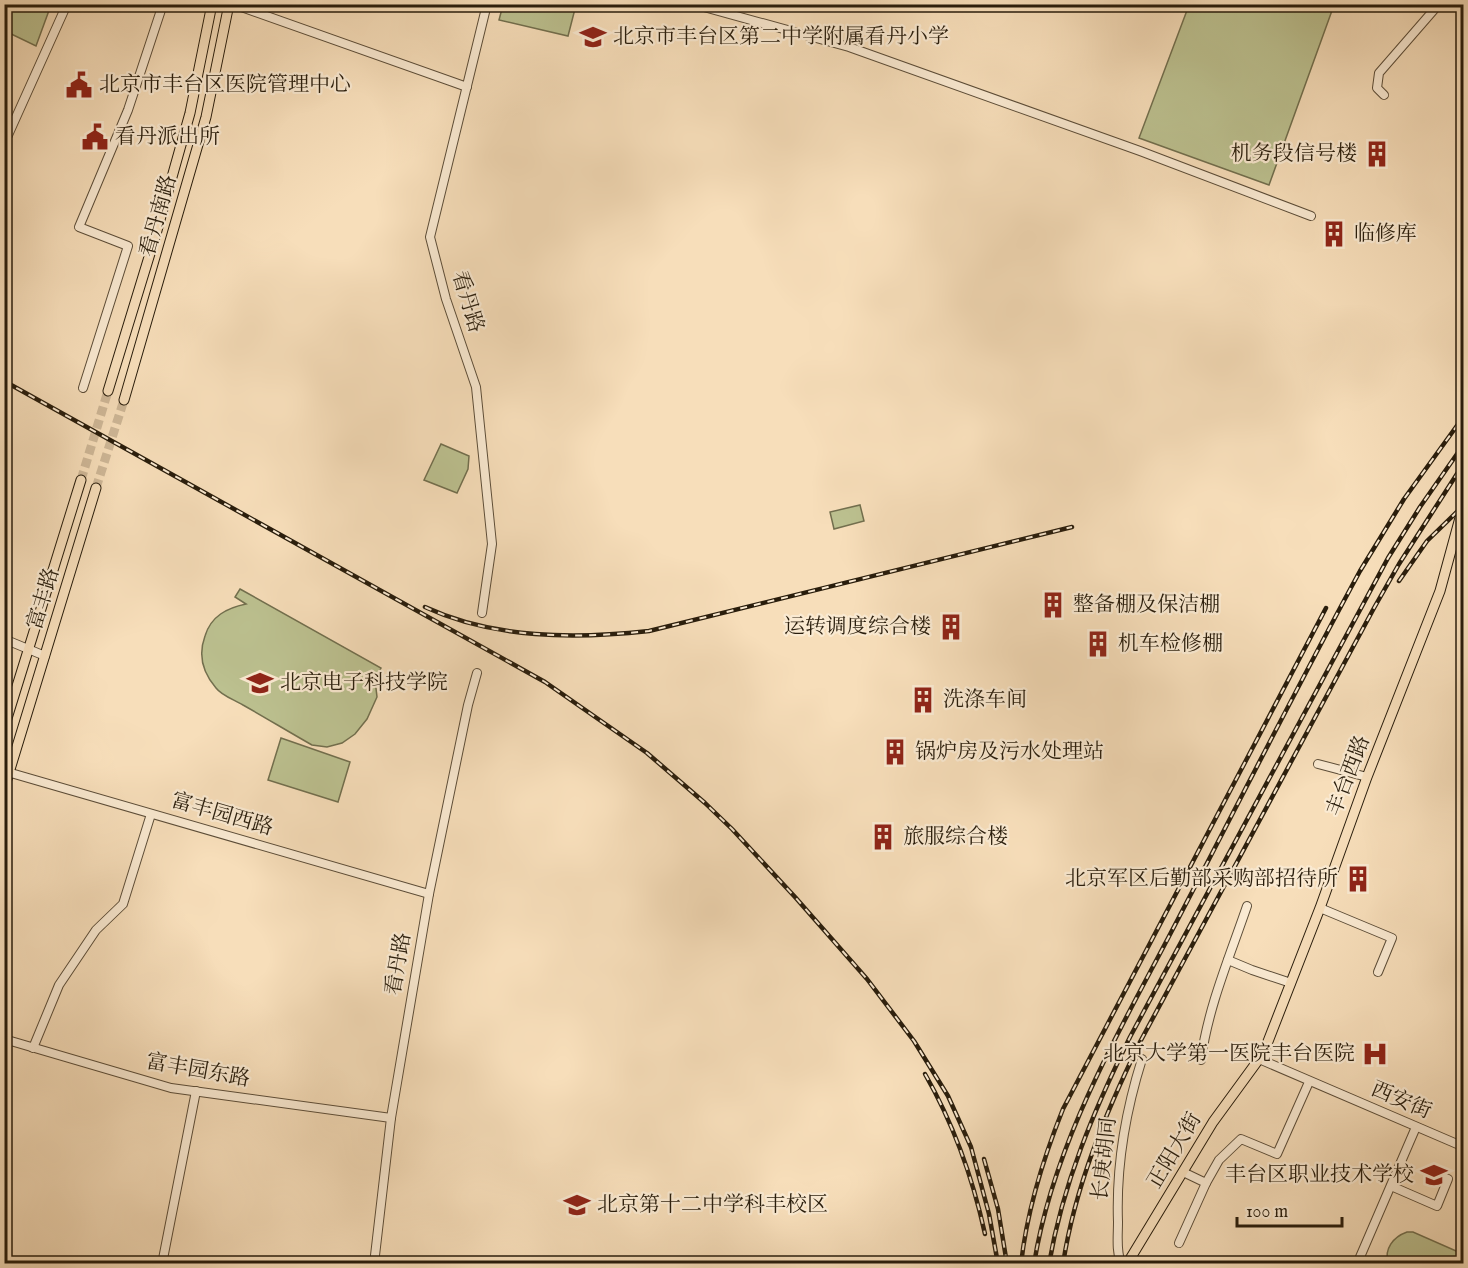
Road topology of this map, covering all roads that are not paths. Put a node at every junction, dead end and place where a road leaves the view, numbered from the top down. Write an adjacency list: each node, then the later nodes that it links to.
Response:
1 (67, 4): 10 (street)
2 (163, 4): 12 (street)
3 (212, 4): 13 (main road, 看丹南路)
4 (231, 4): 8 (street); 14 (main road, 看丹南路)
5 (487, 4): 8 (street, 看丹路)
6 (693, 4): 11 (street)
7 (1439, 4): 9 (street)
8 (467, 87): 18 (street, 看丹路)
9 (1384, 95)
10 (4, 144)
11 (1311, 216)
12 (83, 388)
13 (108, 391)
14 (124, 400)
15 (81, 480): 20 (main road)
16 (96, 488): 21 (main road, 富丰路)
17 (1464, 503): 26 (main road, 丰台西路)
18 (482, 613)
19 (4, 639): 20 (street)
20 (29, 650): 21 (street); 23 (main road, 富丰路)
21 (45, 656): 25 (main road, 富丰路)
22 (477, 673): 29 (street, 看丹路)
23 (4, 728)
24 (1318, 764): 26 (street)
25 (7, 772): 27 (main road, 富丰路); 28 (street, 富丰园西路)
26 (1367, 777): 31 (main road, 丰台西路)
27 (4, 789)
28 (151, 814): 29 (street, 富丰园西路); 36 (street)
29 (429, 894): 42 (street, 看丹路)
30 (1247, 906): 32 (street)
31 (1320, 908): 33 (street); 34 (main road, 丰台西路)
32 (1228, 960): 34 (street); 39 (street)
33 (1378, 972)
34 (1292, 983): 38 (main road, 丰台西路)
35 (4, 1039): 36 (street, 富丰园东路)
36 (33, 1048): 41 (street, 富丰园东路)
37 (1142, 1059): 52 (street, 长庚胡同)
38 (1258, 1059): 40 (street, 西安街); 45 (main road, 正阳大街)
39 (1201, 1060)
40 (1309, 1082): 43 (street, 西安街); 47 (street)
41 (196, 1091): 42 (street, 富丰园东路); 50 (street)
42 (390, 1118): 51 (street, 看丹路)
43 (1416, 1127): 44 (street, 西安街); 48 (street)
44 (1464, 1147)
45 (1183, 1172): 47 (street); 53 (main road, 正阳大街)
46 (1432, 1172): 48 (street)
47 (1206, 1183): 49 (street)
48 (1391, 1186): 54 (street)
49 (1179, 1243)
50 (162, 1263)
51 (374, 1263)
52 (1121, 1263)
53 (1127, 1263)
54 (1358, 1263)

